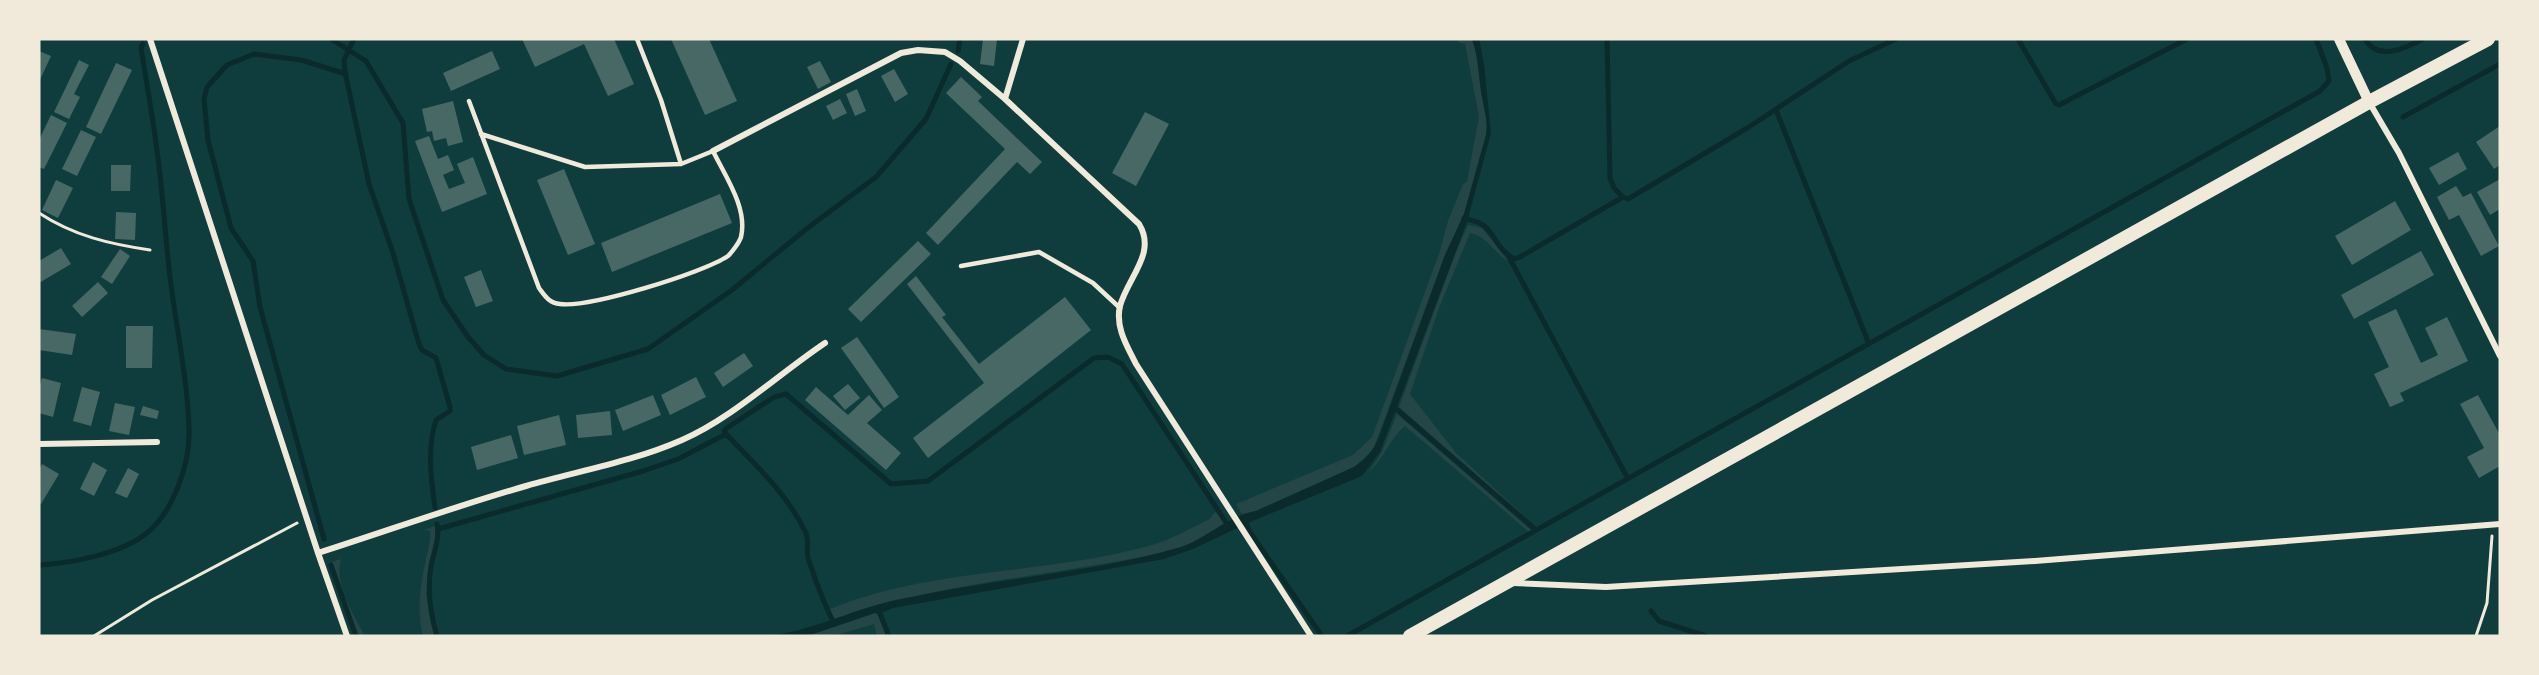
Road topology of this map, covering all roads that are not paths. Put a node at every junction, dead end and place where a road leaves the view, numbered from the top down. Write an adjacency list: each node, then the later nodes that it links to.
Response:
1 (150, 39): 19 (street)
2 (637, 39): 11 (lane)
3 (1023, 39): 6 (street)
4 (2339, 39): 8 (street)
5 (2488, 39): 8 (main road)
6 (1005, 99): 10 (street); 13 (street)
7 (469, 101): 9 (lane)
8 (2369, 102): 15 (street); 20 (main road)
9 (481, 134): 10 (lane); 11 (lane)
10 (713, 151): 11 (lane)
11 (681, 164)
12 (961, 266): 13 (lane)
13 (1120, 308): 22 (street)
14 (825, 343): 19 (street)
15 (2500, 356)
16 (158, 442): 17 (street)
17 (39, 444)
18 (2496, 525): 20 (street)
19 (318, 553): 21 (street)
20 (1506, 582): 23 (main road)
21 (347, 636)
22 (1311, 636)
23 (1410, 636)

